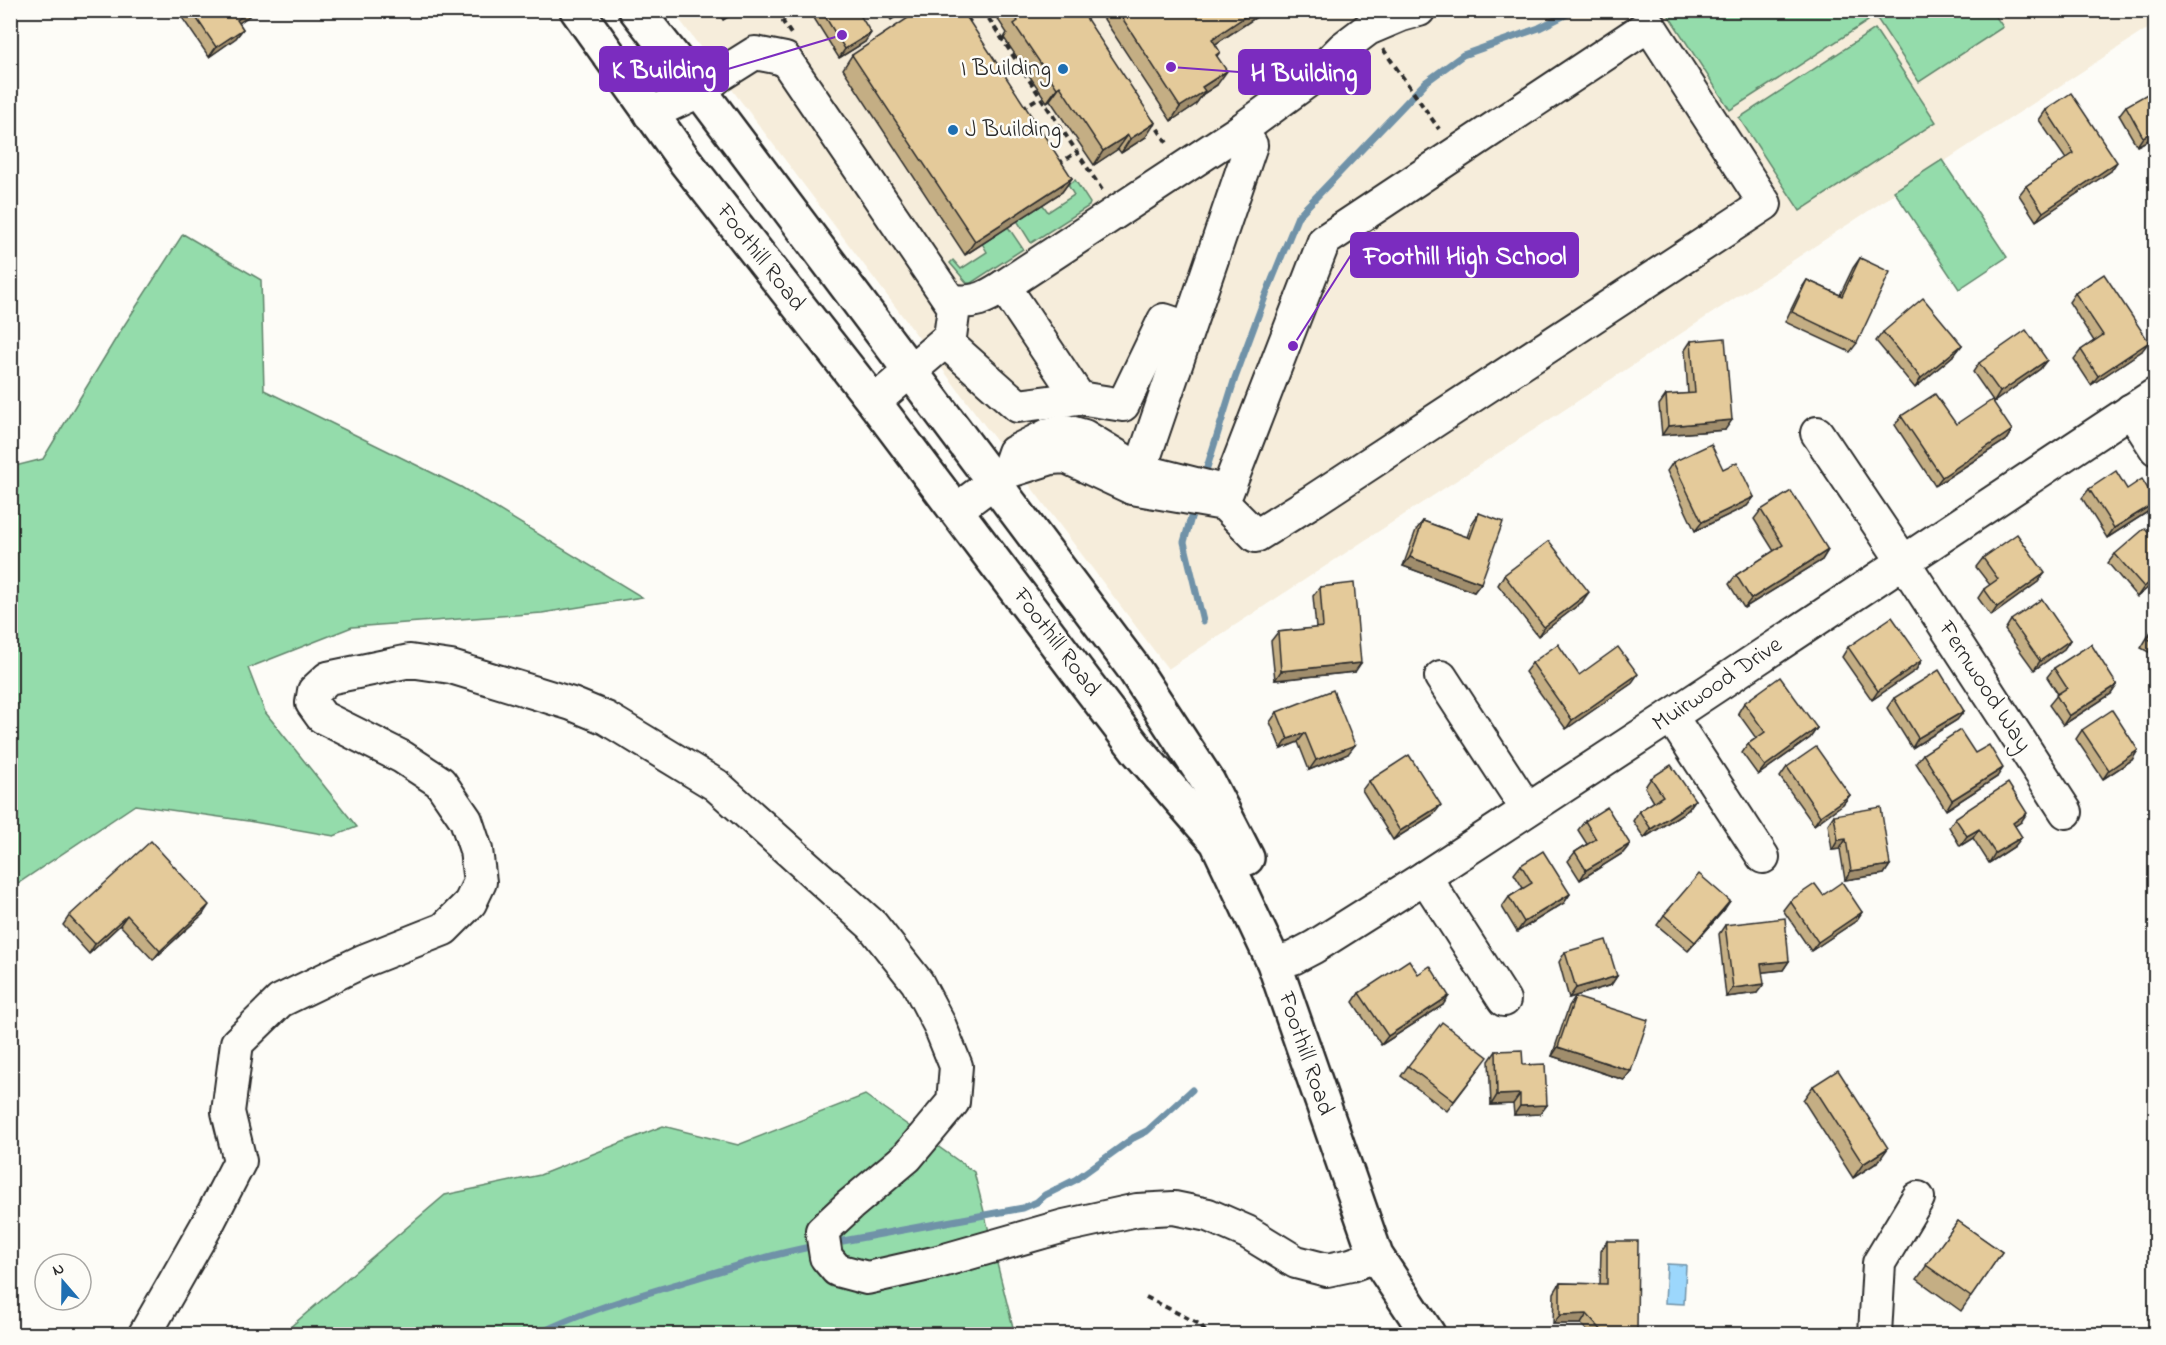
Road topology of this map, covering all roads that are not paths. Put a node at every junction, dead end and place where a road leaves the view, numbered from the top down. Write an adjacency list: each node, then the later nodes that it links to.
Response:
1 (577, 10): 5 (main road, Foothill Road)
2 (636, 10): 4 (main road, Foothill Road)
3 (1419, 10): 6 (street)
4 (700, 91): 5 (street); 8 (street); 11 (main road, Foothill Road)
5 (650, 114): 13 (main road, Foothill Road)
6 (1241, 130): 7 (street); 9 (street)
7 (1004, 286): 8 (street); 12 (street)
8 (950, 300): 11 (street)
9 (1188, 328): 12 (street); 18 (street)
10 (955, 350): 12 (street)
11 (911, 371): 13 (street); 17 (main road, Foothill Road)
12 (1079, 398)
13 (874, 402): 19 (main road, Foothill Road)
14 (2143, 402): 16 (street); 20 (street, Muirwood Drive)
15 (1817, 433): 20 (street, Fernwood Way)
16 (2156, 449)
17 (1000, 477): 18 (street); 19 (street); 27 (main road, Foothill Road)
18 (1136, 479): 18 (street)
19 (956, 510): 27 (main road, Foothill Road)
20 (1903, 561): 22 (street, Muirwood Drive); 24 (street, Fernwood Way)
21 (1442, 677): 23 (street)
22 (1671, 716): 23 (street, Muirwood Drive); 25 (street)
23 (1527, 809): 26 (street, Muirwood Drive)
24 (2066, 812)
25 (1763, 857)
26 (1425, 877): 27 (street, Muirwood Drive); 28 (street)
27 (1283, 961): 30 (main road, Foothill Road); 33 (main road, Foothill Road)
28 (1504, 1000)
29 (1918, 1198): 34 (street)
30 (1376, 1256): 31 (street); 32 (main road, Foothill Road)
31 (145, 1335)
32 (1428, 1335)
33 (1439, 1335)
34 (1875, 1335)

